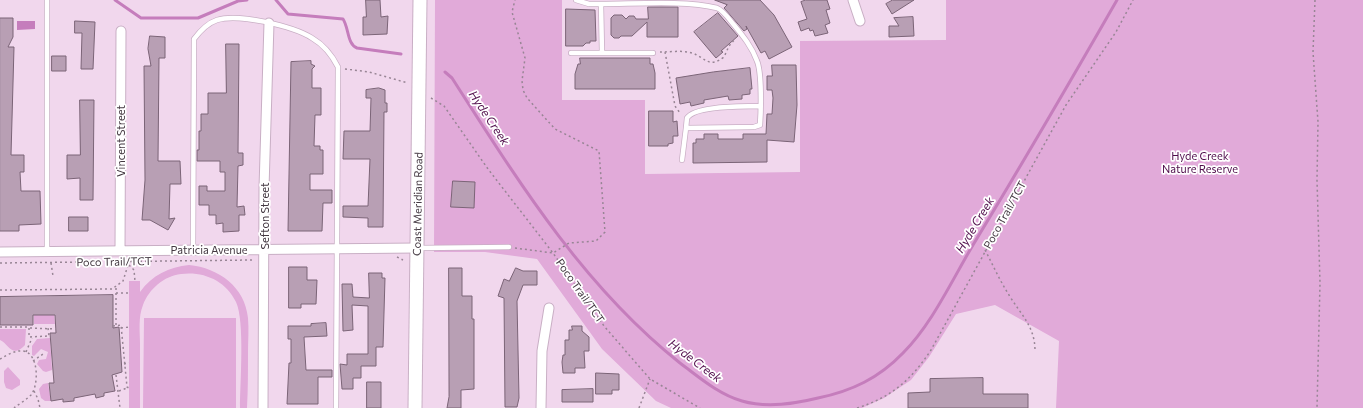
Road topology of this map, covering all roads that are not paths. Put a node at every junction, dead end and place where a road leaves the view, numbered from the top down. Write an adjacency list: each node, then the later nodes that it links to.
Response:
1 (47, 0): 22 (lane)
2 (420, 0): 18 (main road, Coast Meridian Road)
3 (576, 0): 6 (lane)
4 (853, 0): 7 (street)
5 (640, 1): 6 (lane); 13 (lane)
6 (601, 4): 11 (lane)
7 (860, 21)
8 (269, 23): 17 (lane); 19 (street, Sefton Street); 21 (lane)
9 (121, 31): 20 (street, Vincent Street)
10 (571, 53): 11 (lane)
11 (602, 53): 12 (lane)
12 (653, 53)
13 (760, 106): 14 (lane); 14 (lane)
14 (686, 128): 15 (lane)
15 (682, 160)
16 (509, 247): 18 (lane)
17 (337, 248): 18 (street, Patricia Avenue); 19 (street, Patricia Avenue); 26 (lane)
18 (424, 248): 27 (main road, Coast Meridian Road)
19 (265, 249): 21 (street, Patricia Avenue); 25 (street, Sefton Street)
20 (120, 250): 21 (street, Patricia Avenue); 22 (street, Patricia Avenue)
21 (193, 250)
22 (47, 251): 23 (street, Patricia Avenue)
23 (0, 252)
24 (549, 308): 28 (street)
25 (263, 408)
26 (336, 408)
27 (415, 408)
28 (541, 408)

